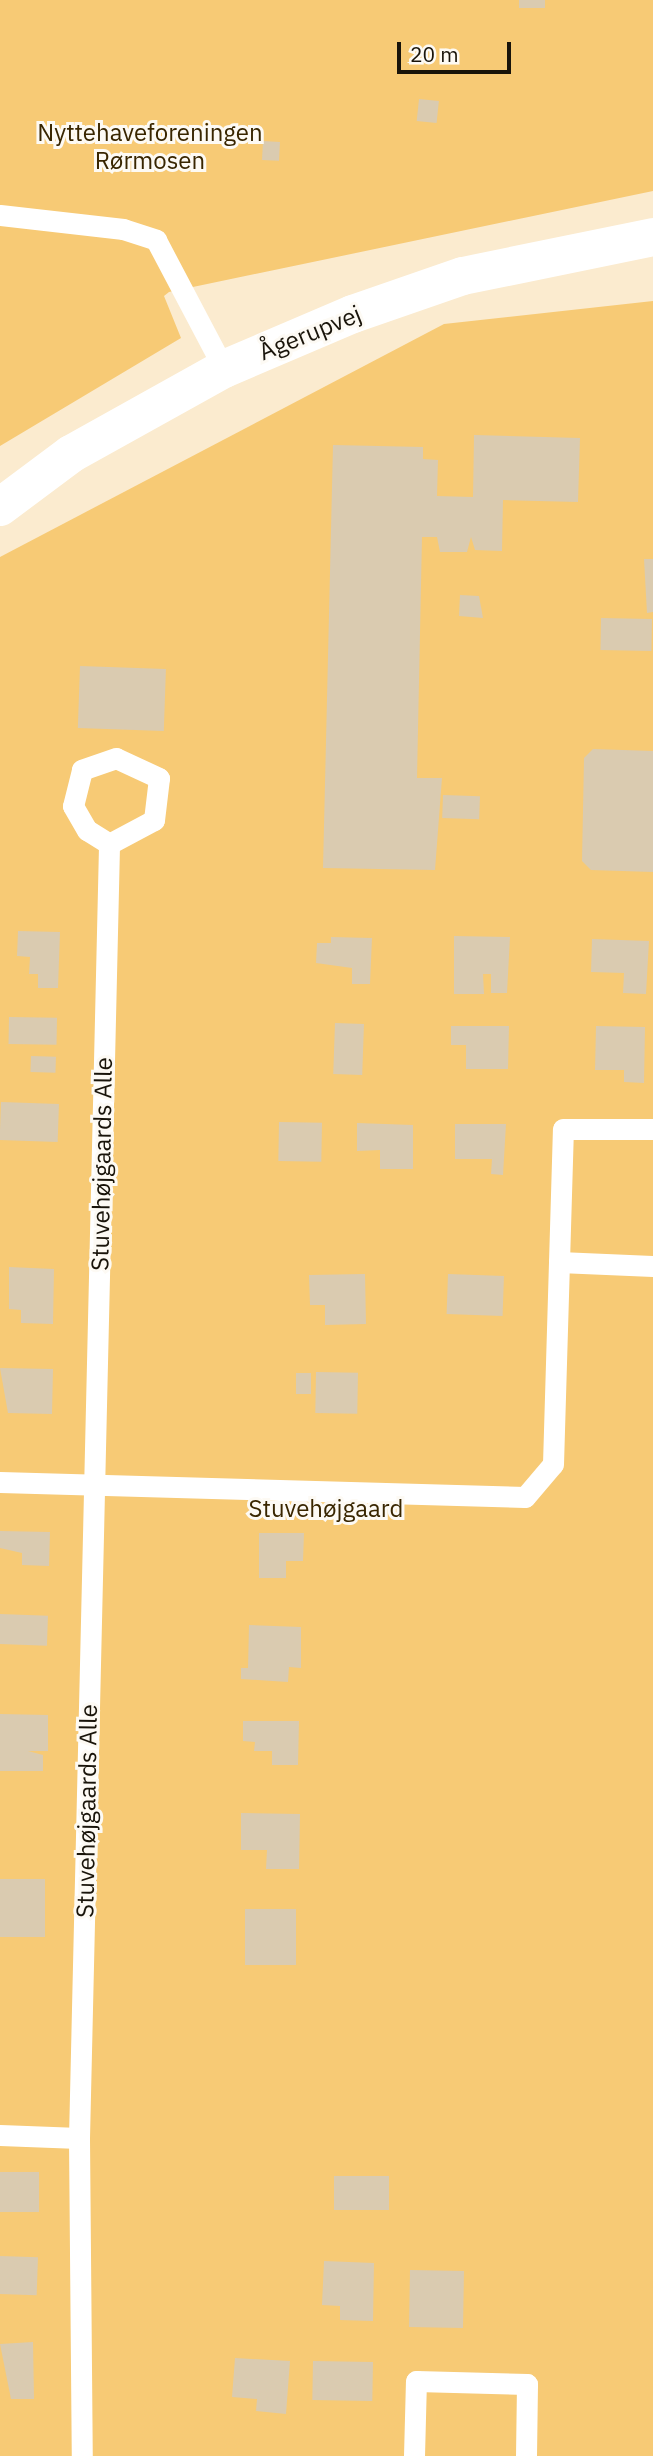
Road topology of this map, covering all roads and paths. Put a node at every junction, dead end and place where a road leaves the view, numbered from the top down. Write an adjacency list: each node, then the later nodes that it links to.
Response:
1 (0, 215): 3 (lane)
2 (653, 237): 3 (street, Ågerupvej)
3 (224, 369): 4 (street, Ågerupvej)
4 (0, 507)
5 (109, 844): 5 (lane); 10 (lane, Stuvehøjgaards Alle)
6 (653, 1129): 7 (lane)
7 (559, 1262): 8 (lane); 10 (lane)
8 (653, 1266)
9 (0, 1482): 10 (lane)
10 (94, 1484): 12 (lane, Stuvehøjgaards Alle)
11 (0, 2135): 12 (lane)
12 (79, 2138): 13 (lane, Stuvehøjgaards Alle)
13 (82, 2456)
14 (414, 2456): 15 (lane)
15 (526, 2456)

